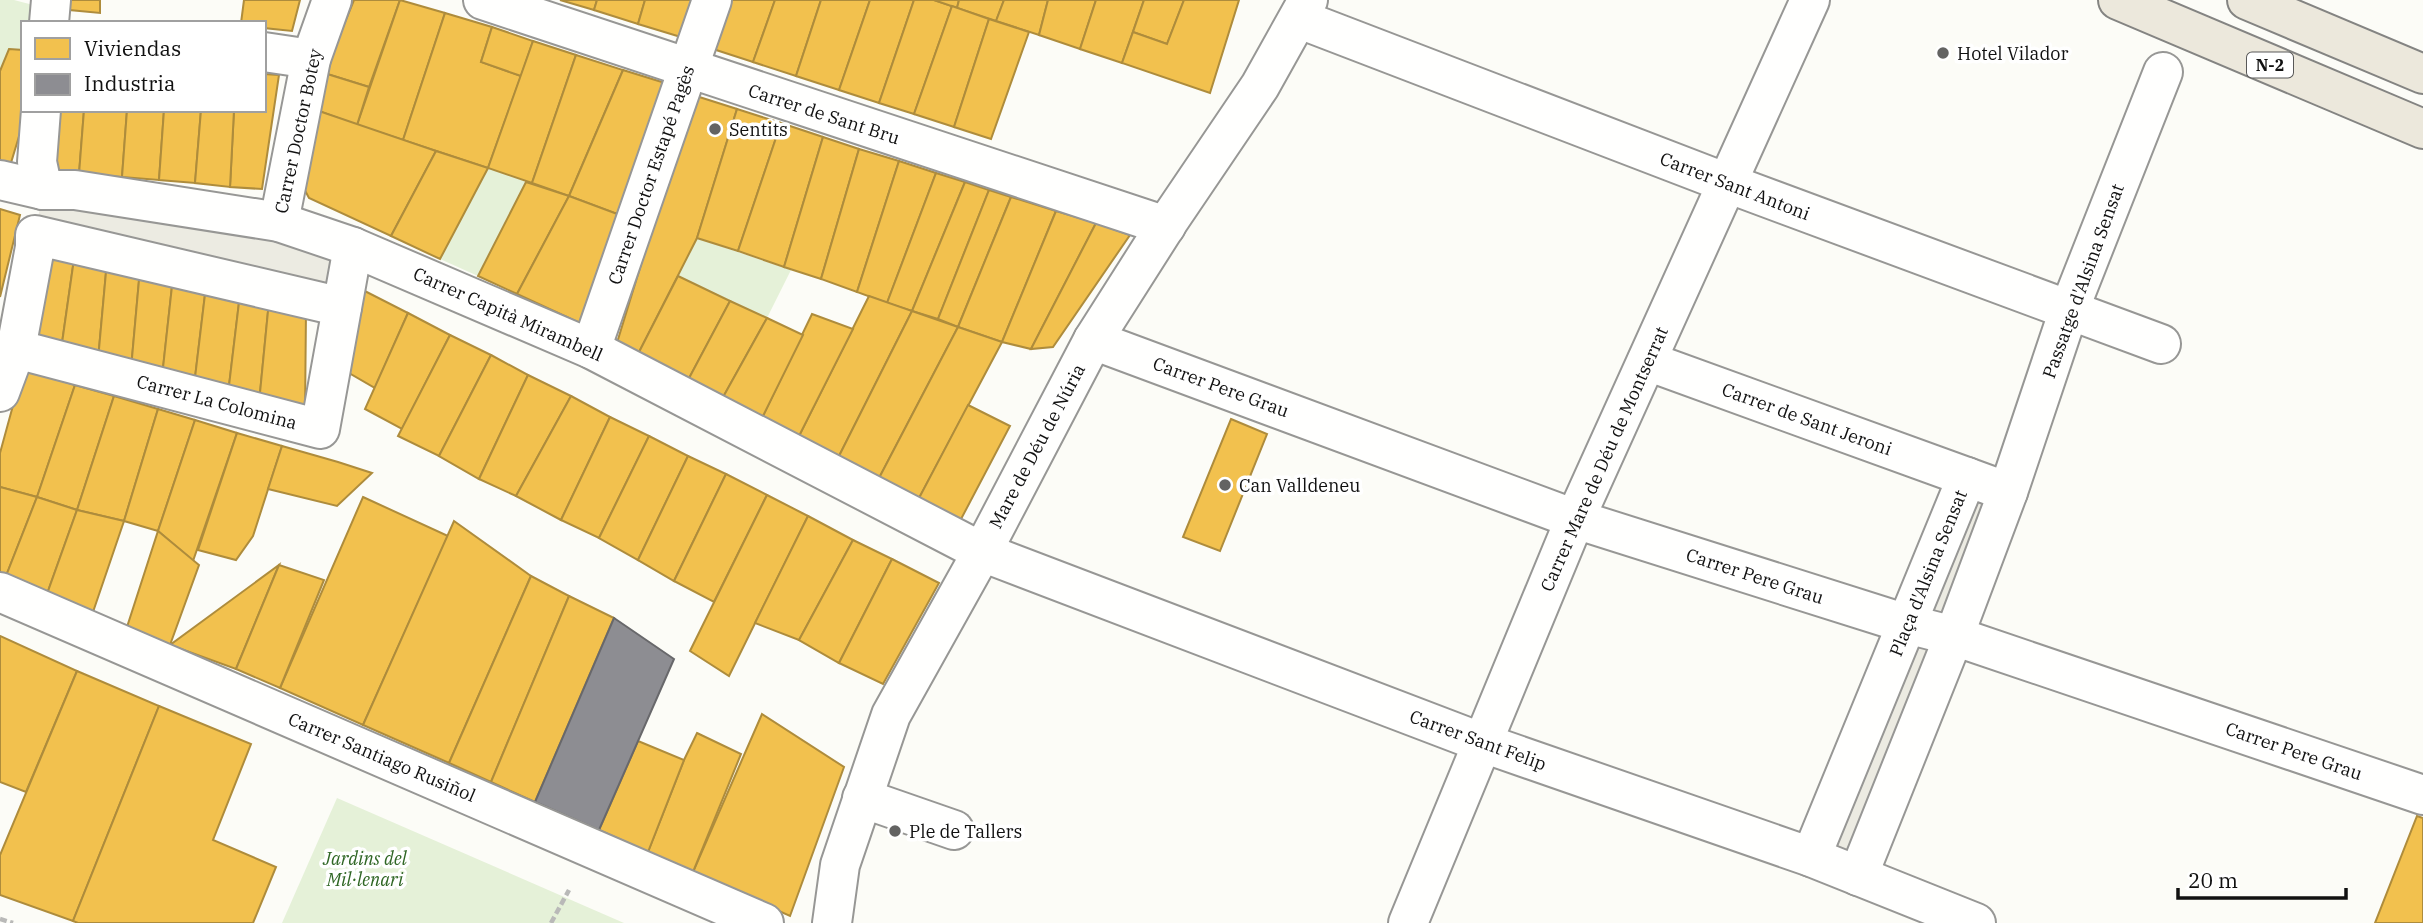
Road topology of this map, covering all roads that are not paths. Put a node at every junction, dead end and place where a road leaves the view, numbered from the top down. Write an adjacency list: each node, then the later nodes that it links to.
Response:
1 (332, 0): 9 (street, Carrer Doctor Botey)
2 (483, 0): 10 (street, Carrer de Sant Bru)
3 (712, 0): 10 (street, Carrer Doctor Estapé Pagès)
4 (1810, 0): 16 (street, Carrer Mare de Déu de Montserrat)
5 (2118, 0): 14 (main road, N-2)
6 (2247, 0): 12 (main road)
7 (1309, 12): 16 (street, Carrer Sant Antoni); 19 (street, Mare de Déu de Núria)
8 (266, 52): 9 (street)
9 (311, 59): 18 (street, Carrer Doctor Botey)
10 (688, 69): 19 (street, Carrer de Sant Bru); 26 (street, Carrer Doctor Estapé Pagès)
11 (2163, 72): 22 (street, Passatge d'Alsina Sensat)
12 (2423, 74)
13 (41, 112): 17 (street)
14 (2423, 129)
15 (0, 180): 17 (street, Carrer Capità Mirambell)
16 (1727, 183): 22 (street, Carrer Sant Antoni); 27 (street, Carrer Mare de Déu de Montserrat)
17 (43, 190): 18 (street, Carrer Capità Mirambell)
18 (279, 222): 20 (street, Carrer Capità Mirambell)
19 (1166, 226): 23 (street, Mare de Déu de Núria)
20 (353, 247): 21 (street, Carrer La Colomina); 26 (street, Carrer Capità Mirambell)
21 (342, 307): 25 (street); 25 (street, Carrer La Colomina)
22 (2069, 310): 24 (street, Carrer Sant Antoni); 30 (street, Passatge d'Alsina Sensat)
23 (1093, 340): 31 (street, Carrer Pere Grau); 32 (street, Mare de Déu de Núria)
24 (2161, 344)
25 (16, 349): 28 (street)
26 (591, 349): 32 (street, Carrer Capità Mirambell)
27 (1647, 361): 29 (street, Carrer de Sant Jeroni); 31 (street, Carrer Mare de Déu de Montserrat)
28 (0, 392)
29 (1967, 477): 30 (street, Plaça d'Alsina Sensat); 34 (street, Plaça d'Alsina Sensat)
30 (2008, 492): 35 (street)
31 (1575, 519): 34 (street, Carrer Pere Grau); 36 (street, Carrer Mare de Déu de Montserrat)
32 (982, 552): 36 (street, Carrer Sant Felip); 38 (street, Mare de Déu de Núria)
33 (0, 592): 42 (street, Carrer Santiago Rusiñol)
34 (1907, 624): 35 (street, Carrer Pere Grau); 40 (street, Plaça d'Alsina Sensat)
35 (1954, 636): 37 (street, Carrer Pere Grau); 41 (street)
36 (1483, 743): 40 (street, Carrer Sant Felip); 44 (street, Carrer Mare de Déu de Montserrat)
37 (2423, 795)
38 (862, 798): 39 (street); 43 (street, Mare de Déu de Núria)
39 (954, 830)
40 (1811, 857): 41 (street, Carrer Sant Felip)
41 (1858, 876): 45 (street, Carrer Sant Felip)
42 (764, 923)
43 (832, 923)
44 (1408, 923)
45 (1976, 923)

